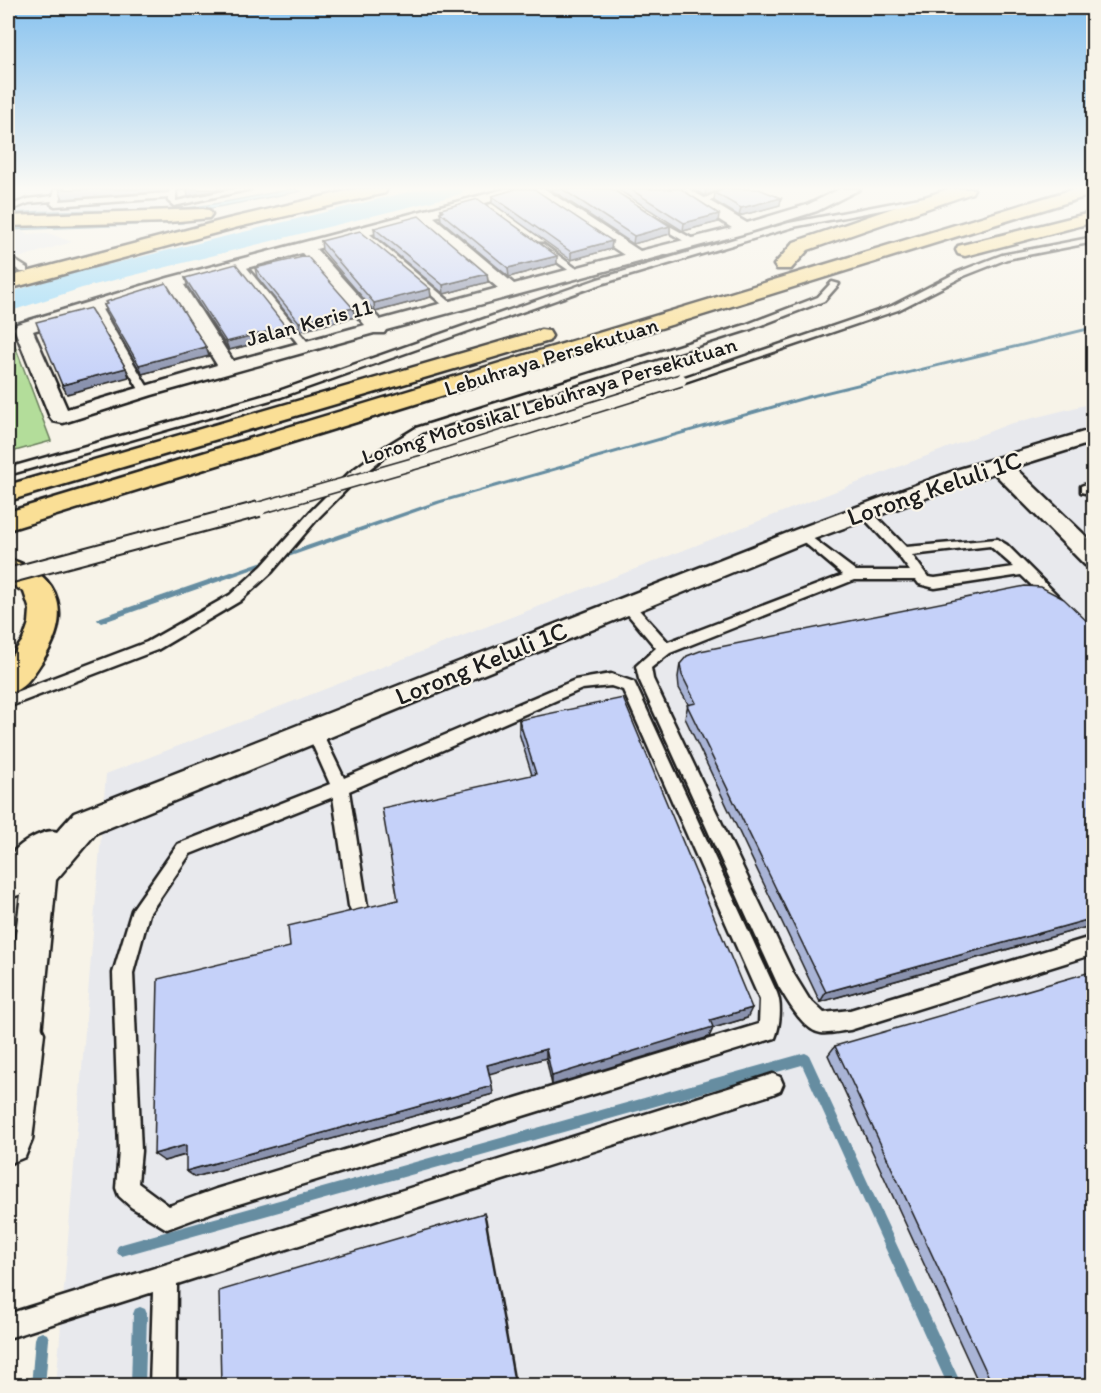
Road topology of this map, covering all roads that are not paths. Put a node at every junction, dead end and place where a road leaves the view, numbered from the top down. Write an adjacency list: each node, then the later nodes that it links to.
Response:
1 (86, 254): 24 (main road)
2 (117, 254): 27 (main road)
3 (280, 254): 21 (street)
4 (312, 254): 33 (street)
5 (388, 254): 31 (lane)
6 (468, 254): 29 (street)
7 (552, 254): 25 (lane)
8 (633, 254): 18 (street)
9 (644, 254): 18 (street, Jalan Keris 11)
10 (689, 254): 41 (lane)
11 (794, 254): 22 (main road)
12 (821, 254): 22 (main road, Lebuhraya Persekutuan)
13 (865, 254): 37 (main road, Lebuhraya Persekutuan)
14 (950, 254): 17 (main road)
15 (1006, 254): 19 (lane)
16 (1020, 254): 19 (lane, Lorong Motosikal Lebuhraya Persekutuan)
17 (946, 255)
18 (636, 256): 25 (street, Jalan Keris 11)
19 (1005, 257): 51 (lane, Lorong Motosikal Lebuhraya Persekutuan, bridge)
20 (8, 258): 24 (lane)
21 (240, 265): 26 (street); 35 (lane)
22 (784, 265): 32 (main road, Lebuhraya Persekutuan)
23 (902, 267): 28 (main road)
24 (16, 272)
25 (577, 272): 29 (street, Jalan Keris 11)
26 (174, 282): 30 (street); 36 (street)
27 (8, 283)
28 (835, 284): 37 (main road); 57 (lane)
29 (511, 290): 31 (street, Jalan Keris 11)
30 (95, 306): 38 (lane); 38 (street, Jalan Keris 11)
31 (452, 308): 33 (street, Jalan Keris 11)
32 (602, 318)
33 (378, 329): 35 (street, Jalan Keris 11)
34 (556, 332): 42 (main road, Lebuhraya Persekutuan)
35 (307, 348): 36 (street, Jalan Keris 11)
36 (229, 369): 38 (street, Jalan Keris 11)
37 (479, 379): 44 (main road, Lebuhraya Persekutuan)
38 (145, 391)
39 (1094, 435): 40 (street, Lorong Keluli 1C)
40 (999, 465): 43 (street, Lorong Keluli 1C); 47 (street)
41 (8, 472)
42 (8, 493)
43 (865, 512): 45 (street, Lorong Keluli 1C); 46 (lane)
44 (8, 521)
45 (803, 535): 52 (lane); 53 (street, Lorong Keluli 1C)
46 (903, 552): 49 (lane); 50 (lane)
47 (1094, 559)
48 (8, 569): 56 (main road)
49 (1024, 570): 50 (lane); 54 (lane)
50 (920, 575): 52 (lane)
51 (8, 576)
52 (853, 576): 55 (lane)
53 (627, 605): 55 (lane); 58 (street, Lorong Keluli 1C)
54 (1063, 608)
55 (666, 649): 63 (lane)
56 (8, 682)
57 (8, 701)
58 (314, 730): 59 (lane); 60 (street, Lorong Keluli 1C)
59 (340, 787): 59 (lane); 62 (lane)
60 (85, 823): 61 (street); 64 (street, Lorong Keluli 1C)
61 (8, 884)
62 (358, 906)
63 (1094, 945)
64 (15, 1028): 66 (street, Lorong Keluli 1C)
65 (772, 1084): 67 (lane)
66 (8, 1140)
67 (165, 1276): 68 (lane); 69 (lane)
68 (8, 1326)
69 (163, 1386)

